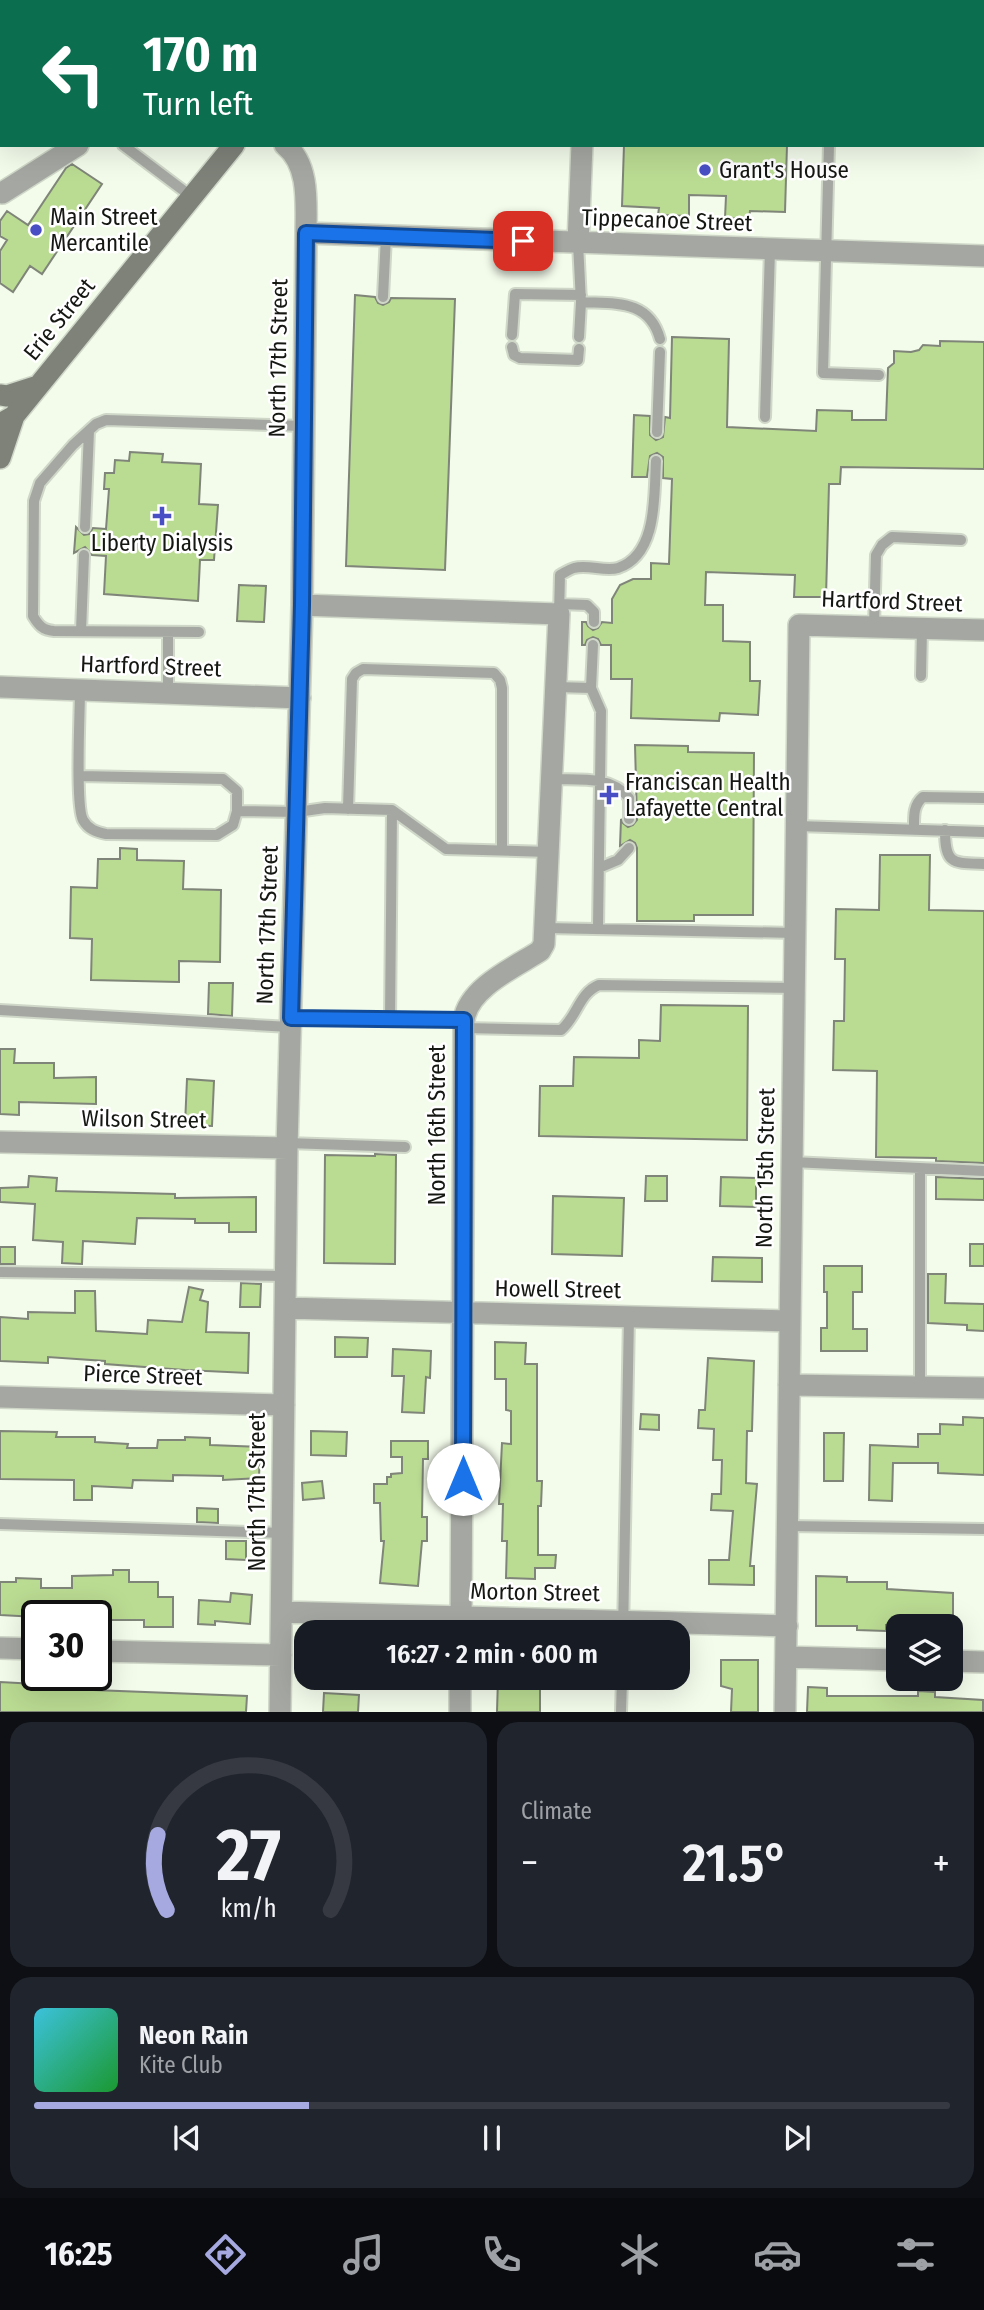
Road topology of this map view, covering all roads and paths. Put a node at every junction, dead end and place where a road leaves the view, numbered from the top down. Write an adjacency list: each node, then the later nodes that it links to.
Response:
1 (75, 147): 7 (street)
2 (126, 147): 8 (lane)
3 (232, 147): 8 (street, Erie Street)
4 (287, 147): 9 (street, North 17th Street)
5 (582, 147): 11 (street)
6 (829, 147): 13 (lane)
7 (2, 193)
8 (192, 197): 24 (street, Erie Street)
9 (306, 233): 10 (street, Tippecanoe Street); 28 (street, North 17th Street)
10 (386, 236): 11 (street, Tippecanoe Street); 15 (lane)
11 (578, 243): 12 (street, Tippecanoe Street); 16 (lane)
12 (770, 249): 13 (street, Tippecanoe Street); 26 (lane)
13 (826, 252): 14 (street, Tippecanoe Street); 23 (lane)
14 (984, 256)
15 (383, 297)
16 (581, 298): 17 (lane); 18 (lane); 19 (lane)
17 (512, 335)
18 (579, 337)
19 (660, 340)
20 (512, 347): 21 (lane)
21 (579, 349)
22 (660, 352): 30 (lane)
23 (879, 375)
24 (38, 386): 25 (street); 27 (street, Erie Street)
25 (0, 396)
26 (765, 417)
27 (7, 420): 31 (street)
28 (304, 426): 29 (lane); 36 (street, North 17th Street)
29 (89, 431): 33 (lane); 43 (lane)
30 (657, 432)
31 (0, 458)
32 (656, 461): 37 (lane)
33 (85, 527)
34 (961, 540): 40 (lane)
35 (84, 555): 43 (lane)
36 (302, 605): 37 (street); 53 (street, North 17th Street)
37 (559, 609): 38 (lane); 49 (street, North 16th Street)
38 (594, 622)
39 (799, 625): 40 (street, Hartford Street); 63 (street, North 15th Street)
40 (874, 626): 41 (street, Hartford Street)
41 (922, 628): 42 (street, Hartford Street); 47 (lane)
42 (984, 630)
43 (81, 631): 44 (lane)
44 (168, 632): 45 (lane); 52 (lane)
45 (199, 632)
46 (593, 645): 50 (lane)
47 (921, 676)
48 (0, 687): 51 (street, Hartford Street)
49 (555, 687): 50 (lane); 55 (street, North 16th Street)
50 (591, 688): 56 (lane)
51 (80, 690): 52 (street, Hartford Street); 54 (lane)
52 (167, 693): 53 (street, Hartford Street)
53 (300, 698): 61 (street, North 17th Street)
54 (80, 776): 60 (lane); 60 (lane)
55 (552, 779): 56 (lane); 69 (street, North 16th Street)
56 (600, 781): 62 (lane); 71 (lane)
57 (984, 798): 64 (lane)
58 (348, 809): 59 (lane); 61 (lane); 68 (lane)
59 (392, 810): 68 (lane); 77 (lane)
60 (237, 811): 61 (lane)
61 (296, 812): 78 (street, North 17th Street)
62 (629, 819)
63 (797, 826): 64 (lane); 74 (street, North 15th Street)
64 (914, 829): 65 (lane)
65 (945, 830): 66 (lane); 70 (lane)
66 (984, 832)
67 (629, 848): 71 (lane)
68 (502, 850): 69 (lane)
69 (549, 852): 72 (street, North 16th Street)
70 (984, 864)
71 (598, 868): 73 (lane)
72 (546, 928): 73 (lane); 79 (street, North 16th Street)
73 (598, 928): 74 (lane)
74 (795, 933): 75 (street, North 15th Street)
75 (795, 988): 79 (lane); 83 (street, North 15th Street)
76 (0, 1010): 78 (lane)
77 (390, 1020): 78 (lane); 79 (lane)
78 (291, 1023): 81 (street, North 17th Street)
79 (464, 1024): 89 (street, North 16th Street)
80 (0, 1142): 81 (street, Wilson Street)
81 (287, 1146): 82 (lane); 87 (street, North 17th Street)
82 (405, 1147)
83 (792, 1162): 84 (lane); 91 (street, North 15th Street)
84 (920, 1168): 85 (lane); 93 (lane)
85 (984, 1171)
86 (0, 1272): 87 (lane)
87 (285, 1276): 88 (street, North 17th Street)
88 (285, 1308): 89 (street, Howell Street); 96 (street, North 17th Street)
89 (464, 1314): 90 (street, Howell Street); 103 (street, North 16th Street)
90 (629, 1317): 91 (street, Howell Street); 104 (lane)
91 (789, 1321): 92 (street, North 15th Street)
92 (789, 1385): 93 (street); 98 (street, North 15th Street)
93 (920, 1386): 94 (street)
94 (984, 1388)
95 (0, 1396): 96 (street, Pierce Street)
96 (284, 1405): 100 (street, North 17th Street)
97 (0, 1524): 100 (lane)
98 (788, 1525): 99 (lane); 105 (street, North 15th Street)
99 (984, 1529)
100 (283, 1533): 101 (street, North 17th Street)
101 (282, 1612): 102 (street, Morton Street); 110 (street, North 17th Street)
102 (392, 1620)
103 (461, 1620)
104 (623, 1620)
105 (787, 1626): 106 (street, Morton Street); 111 (street, North 15th Street)
106 (690, 1627)
107 (0, 1648): 108 (street)
108 (21, 1649)
109 (112, 1651): 110 (street)
110 (281, 1655): 117 (street, North 17th Street)
111 (787, 1657): 112 (street); 120 (street, North 15th Street)
112 (886, 1660)
113 (963, 1661): 114 (street)
114 (984, 1662)
115 (460, 1690): 118 (street)
116 (622, 1690): 119 (lane)
117 (280, 1712)
118 (460, 1712)
119 (621, 1712)
120 (785, 1712)

